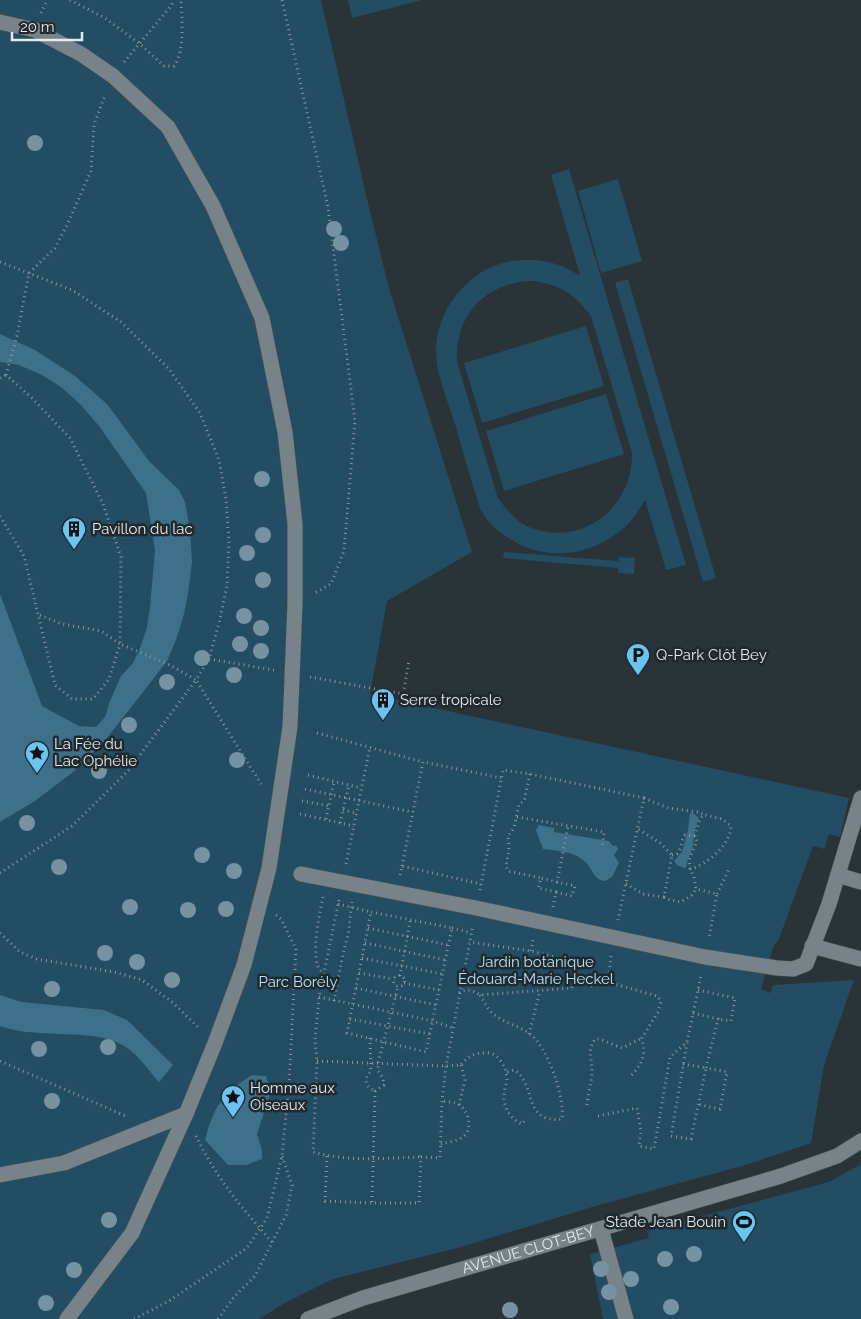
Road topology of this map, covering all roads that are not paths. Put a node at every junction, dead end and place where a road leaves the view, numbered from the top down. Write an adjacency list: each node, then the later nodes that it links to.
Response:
1 (0, 22): 8 (street)
2 (861, 798): 4 (street)
3 (301, 874): 6 (street)
4 (838, 875): 5 (street); 6 (street)
5 (861, 882)
6 (812, 946): 7 (street)
7 (861, 959)
8 (186, 1114): 10 (street); 12 (street)
9 (861, 1141): 11 (street, AVENUE CLOT-BEY)
10 (0, 1175)
11 (601, 1229): 13 (street, AVENUE CLOT-BEY); 14 (street)
12 (67, 1319)
13 (308, 1319)
14 (626, 1319)

